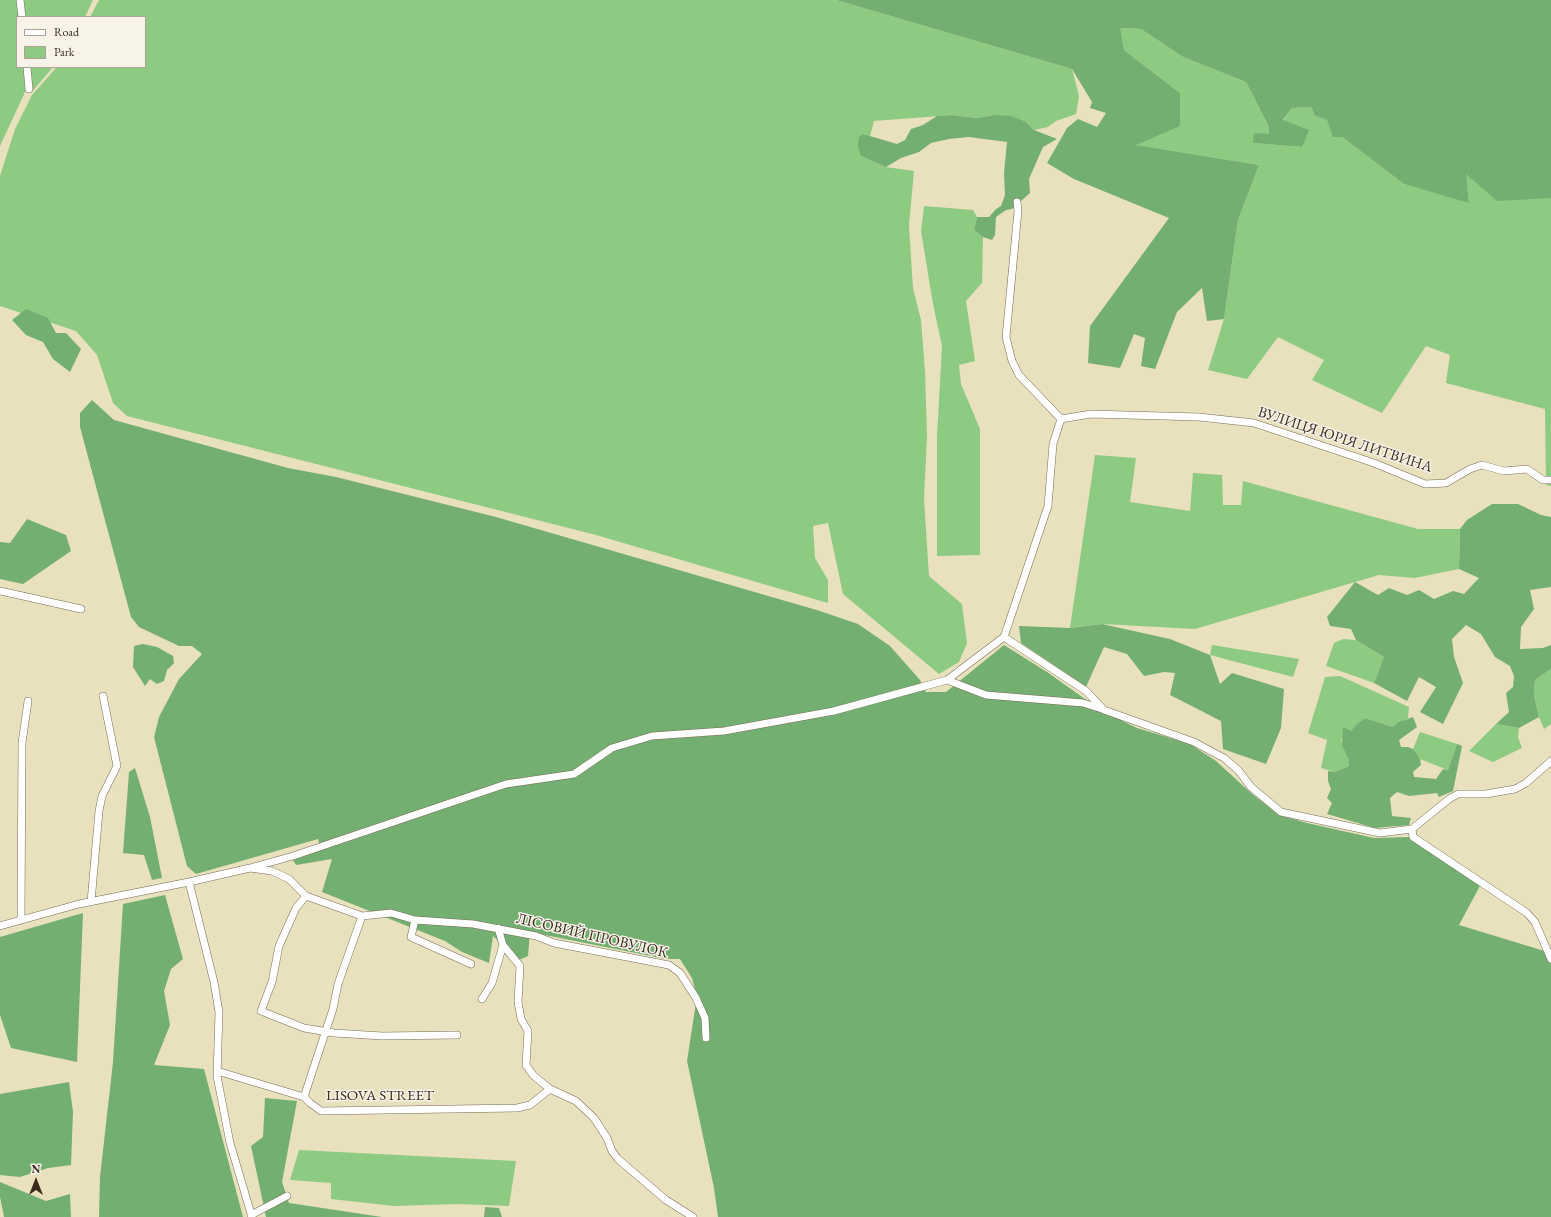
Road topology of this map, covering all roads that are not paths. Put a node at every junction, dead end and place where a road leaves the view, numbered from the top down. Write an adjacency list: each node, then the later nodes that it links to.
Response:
1 (20, 0): 2 (street)
2 (22, 16)
3 (27, 68): 4 (street)
4 (29, 89)
5 (1017, 202): 6 (street)
6 (1061, 419): 7 (street, ВУЛИЦЯ ЮРІЯ ЛИТВИНА); 10 (street)
7 (1551, 480)
8 (0, 591): 9 (street)
9 (81, 609)
10 (1004, 637): 11 (street); 14 (street)
11 (947, 680): 14 (street); 17 (street)
12 (103, 696): 20 (street)
13 (28, 701): 22 (street)
14 (1104, 710): 16 (street)
15 (1551, 761): 16 (street)
16 (1412, 829): 27 (street)
17 (250, 868): 18 (street); 19 (street)
18 (189, 882): 20 (street); 33 (street)
19 (306, 896): 21 (street); 30 (street)
20 (91, 902): 22 (street)
21 (362, 916): 23 (street); 30 (street, LISOVA STREET)
22 (21, 920): 24 (street)
23 (415, 920): 25 (street, ЛІСОВИЙ ПРОВУЛОК); 28 (street)
24 (0, 926)
25 (498, 928): 26 (street); 32 (street, ЛІСОВИЙ ПРОВУЛОК)
26 (503, 945): 29 (street, ЛІСОВИЙ ПРОВУЛОК); 34 (street, ЛІСОВИЙ ПРОВУЛОК)
27 (1551, 959)
28 (471, 964)
29 (482, 999)
30 (326, 1032): 31 (street); 35 (street, LISOVA STREET)
31 (457, 1035)
32 (706, 1038)
33 (217, 1071): 35 (street); 37 (street)
34 (550, 1089): 35 (street, LISOVA STREET); 38 (street, ЛІСОВИЙ ПРОВУЛОК)
35 (304, 1097)
36 (287, 1196): 37 (street)
37 (251, 1216)
38 (693, 1217)

